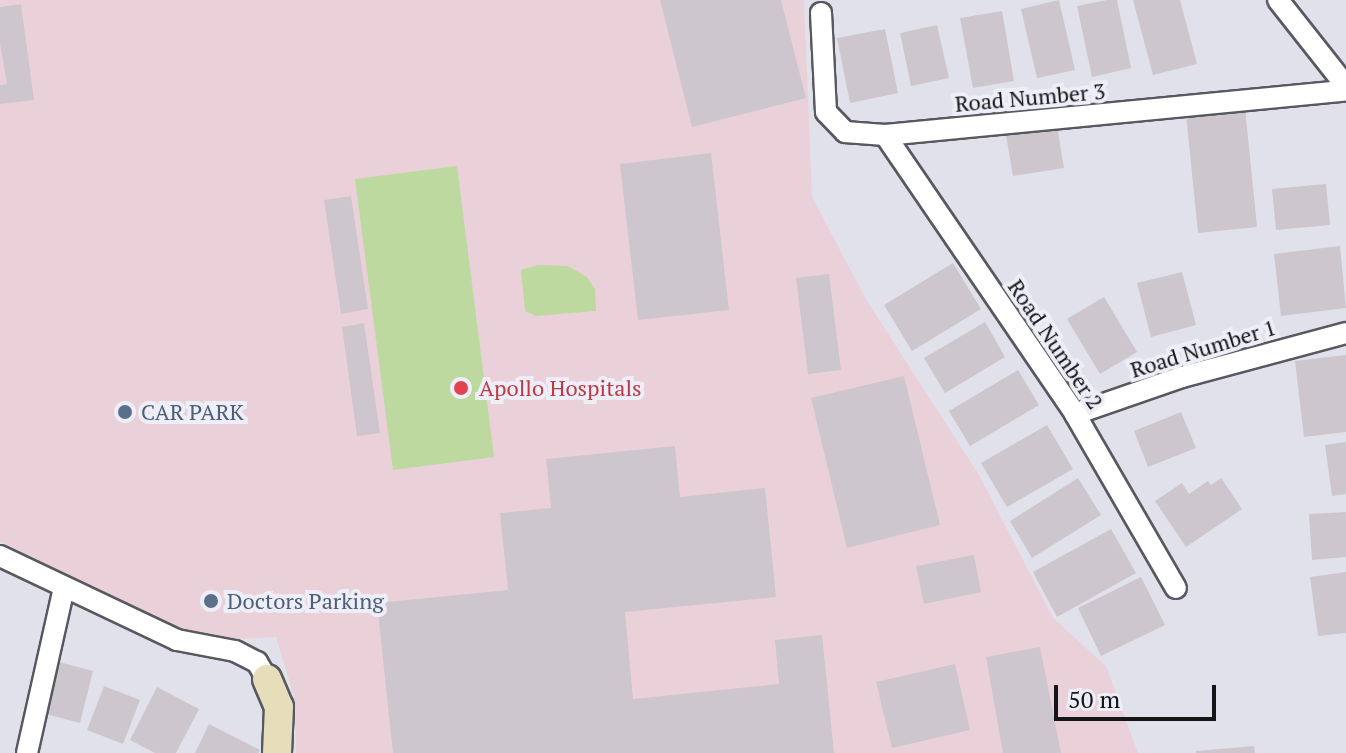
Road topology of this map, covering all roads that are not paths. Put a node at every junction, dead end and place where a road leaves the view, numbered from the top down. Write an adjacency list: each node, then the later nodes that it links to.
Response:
1 (1278, 0): 3 (street)
2 (821, 13): 4 (street, Road Number 3)
3 (1346, 88): 4 (street, Road Number 3)
4 (885, 135): 6 (street, Road Number 2)
5 (1346, 333): 6 (street, Road Number 1)
6 (1075, 414): 9 (street, Road Number 2)
7 (0, 556): 8 (street)
8 (64, 588): 10 (street); 11 (street)
9 (1176, 588)
10 (267, 679): 12 (street)
11 (27, 753)
12 (277, 753)

